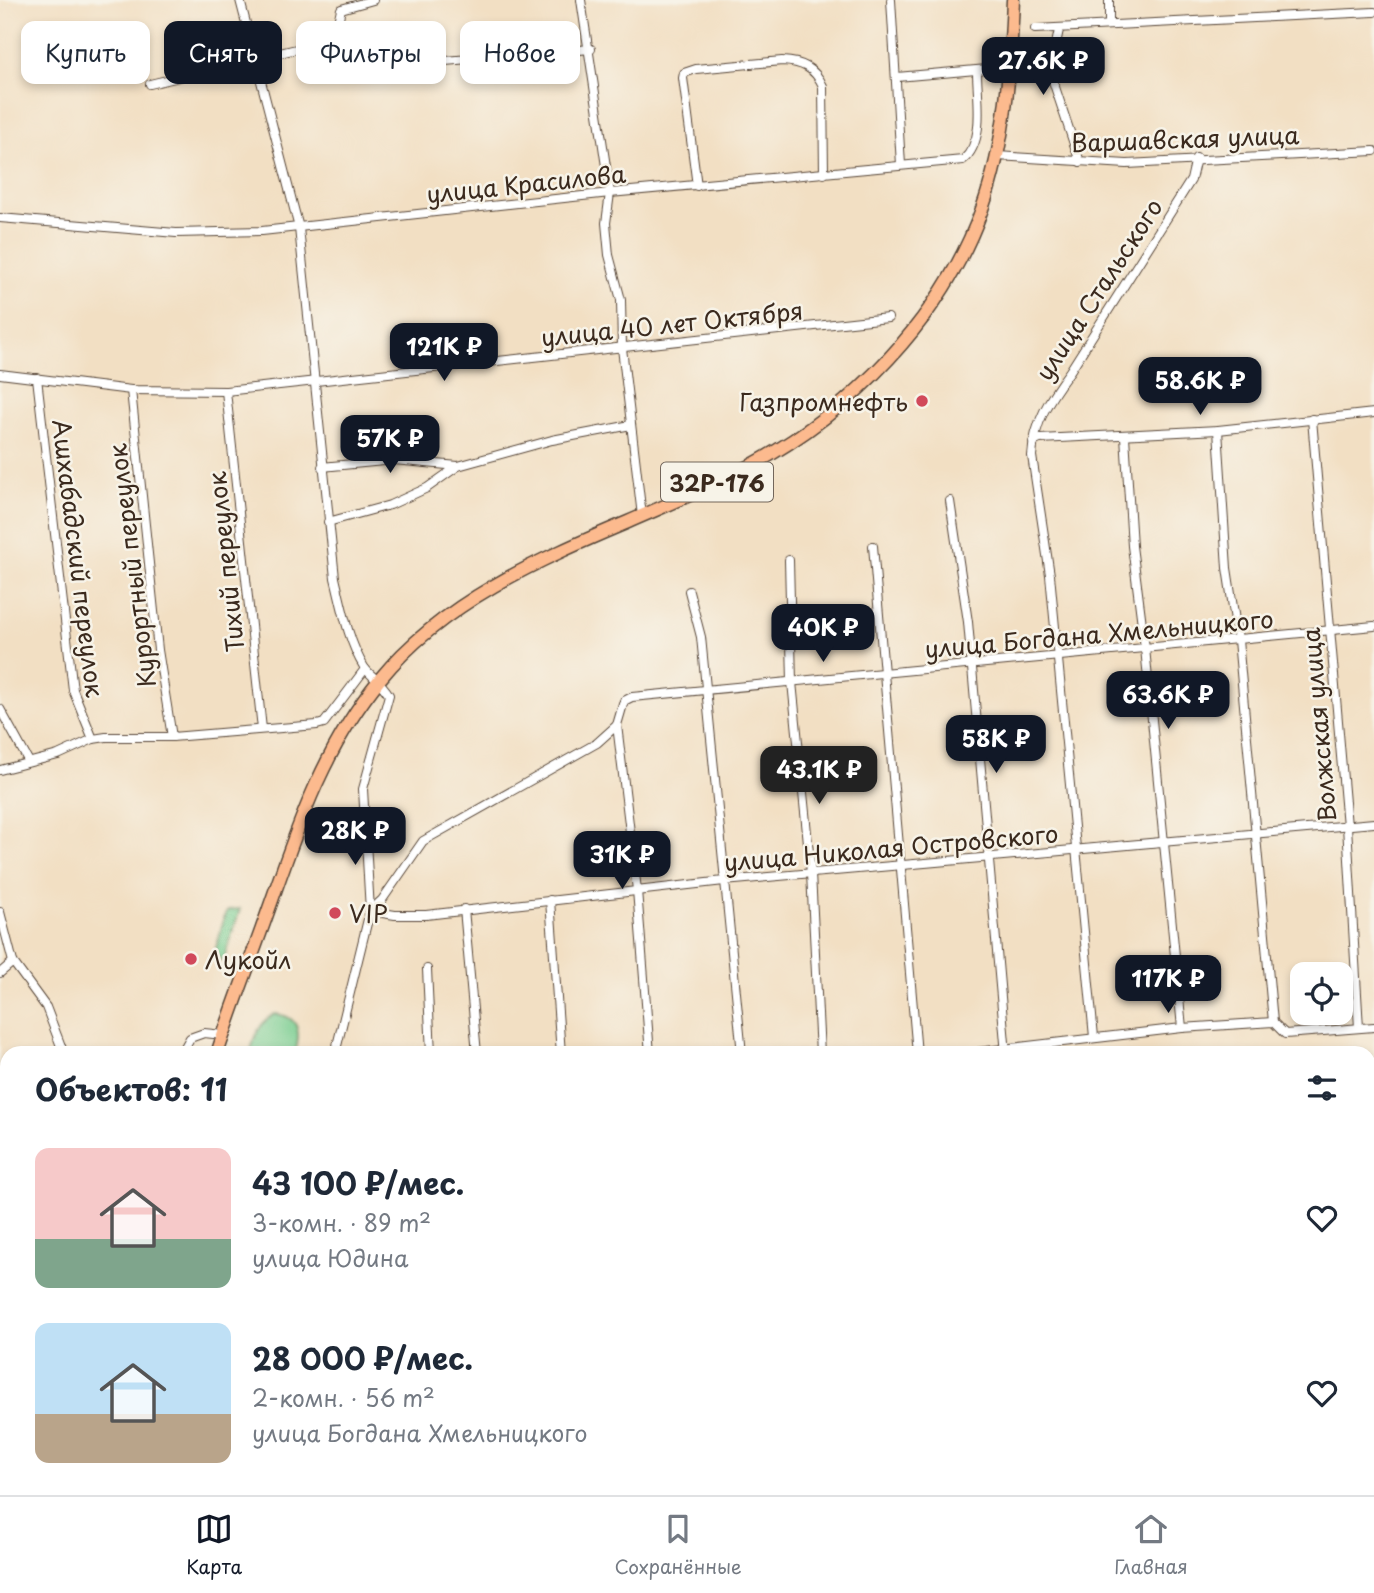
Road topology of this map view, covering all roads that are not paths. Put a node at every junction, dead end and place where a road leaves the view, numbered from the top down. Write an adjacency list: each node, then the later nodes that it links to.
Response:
1 (240, 0): 8 (street)
2 (373, 0): 13 (street)
3 (581, 0): 12 (street)
4 (891, 0): 18 (street)
5 (1013, 0): 15 (main road, 32Р-176)
6 (1111, 2): 9 (street)
7 (1374, 12): 9 (street)
8 (246, 21)
9 (1109, 25): 11 (street)
10 (1035, 29): 11 (street)
11 (1059, 30): 17 (street)
12 (590, 49): 14 (street); 29 (street)
13 (282, 53)
14 (446, 61)
15 (1010, 67): 16 (street); 17 (street); 23 (main road, 32Р-176)
16 (977, 71): 18 (street); 26 (street, улица Красилова)
17 (1050, 72): 25 (street)
18 (897, 77): 26 (street)
19 (164, 81): 20 (street)
20 (150, 84)
21 (262, 84): 31 (street)
22 (1374, 151): 24 (street, Варшавская улица)
23 (997, 156): 25 (street, Варшавская улица); 48 (main road, 32Р-176)
24 (1196, 158): 25 (street, Варшавская улица); 44 (street, улица Стальского)
25 (1080, 162)
26 (901, 166): 27 (street, улица Красилова)
27 (824, 174): 28 (street, улица Красилова); 28 (street)
28 (697, 186): 29 (street, улица Красилова)
29 (610, 193): 31 (street, улица Красилова); 33 (street)
30 (0, 218): 31 (street, улица Красилова)
31 (299, 228): 36 (street)
32 (888, 318): 33 (street, улица 40 лет Октября)
33 (622, 348): 36 (street, улица 40 лет Октября); 41 (street)
34 (0, 374): 35 (street, улица 40 лет Октября)
35 (37, 378): 37 (street, улица 40 лет Октября); 68 (street, Ашхабадский переулок)
36 (315, 383): 38 (street, улица 40 лет Октября); 46 (street)
37 (131, 390): 38 (street, улица 40 лет Октября); 67 (street, Курортный переулок)
38 (226, 391): 66 (street, Тихий переулок)
39 (1374, 413): 40 (street)
40 (1311, 419): 42 (street); 54 (street, Волжская улица)
41 (631, 425): 45 (street); 48 (street)
42 (1218, 430): 43 (street); 55 (street)
43 (1125, 436): 44 (street); 56 (street)
44 (1033, 442): 57 (street)
45 (458, 466): 46 (street); 49 (street)
46 (322, 467): 49 (street)
47 (950, 501): 58 (street)
48 (642, 516): 61 (main road, 32Р-176)
49 (328, 522): 59 (street)
50 (873, 546): 60 (street)
51 (789, 561): 62 (street)
52 (689, 591): 63 (street)
53 (1374, 626): 54 (street, улица Богдана Хмельницкого)
54 (1329, 631): 55 (street, улица Богдана Хмельницкого); 72 (street, Волжская улица)
55 (1238, 640): 56 (street, улица Богдана Хмельницкого); 73 (street)
56 (1145, 648): 57 (street, улица Богдана Хмельницкого); 74 (street)
57 (1057, 654): 58 (street, улица Богдана Хмельницкого); 75 (street)
58 (971, 664): 60 (street, улица Богдана Хмельницкого); 76 (street)
59 (365, 669): 61 (street); 66 (street)
60 (882, 672): 62 (street, улица Богдана Хмельницкого); 77 (street)
61 (380, 679): 83 (street); 92 (main road, 32Р-176)
62 (792, 682): 63 (street, улица Богдана Хмельницкого); 78 (street)
63 (706, 692): 65 (street, улица Богдана Хмельницкого); 79 (street)
64 (0, 709): 69 (street)
65 (617, 726): 80 (street); 83 (street, улица Богдана Хмельницкого)
66 (262, 729): 67 (street)
67 (172, 737): 68 (street)
68 (93, 739): 69 (street)
69 (29, 761): 70 (street)
70 (0, 770)
71 (1374, 823): 72 (street, улица Николая Островского)
72 (1347, 826): 73 (street, улица Николая Островского); 91 (street, Волжская улица)
73 (1256, 834): 74 (street, улица Николая Островского); 88 (street)
74 (1164, 844): 75 (street, улица Николая Островского); 90 (street)
75 (1077, 849): 76 (street, улица Николая Островского); 93 (street)
76 (990, 859): 77 (street, улица Николая Островского); 105 (street)
77 (902, 867): 78 (street, улица Николая Островского); 104 (street)
78 (811, 873): 79 (street, улица Николая Островского); 103 (street)
79 (724, 881): 80 (street, улица Николая Островского); 102 (street)
80 (637, 890): 81 (street, улица Николая Островского); 101 (street)
81 (550, 900): 82 (street, улица Николая Островского); 100 (street)
82 (464, 909): 83 (street, улица Николая Островского); 99 (street)
83 (370, 911): 97 (street)
84 (0, 912): 85 (street)
85 (13, 962): 87 (street); 94 (street)
86 (427, 969): 98 (street)
87 (0, 973)
88 (1273, 1022): 90 (street); 91 (street)
89 (1374, 1027): 91 (street)
90 (1182, 1028): 93 (street)
91 (1359, 1028)
92 (223, 1035): 95 (street); 96 (main road, 32Р-176)
93 (1094, 1037): 106 (street)
94 (61, 1046)
95 (186, 1046)
96 (220, 1046)
97 (337, 1046)
98 (432, 1046)
99 (476, 1046)
100 (560, 1046)
101 (649, 1046)
102 (741, 1046)
103 (820, 1046)
104 (916, 1046)
105 (1005, 1046)
106 (1037, 1046)

